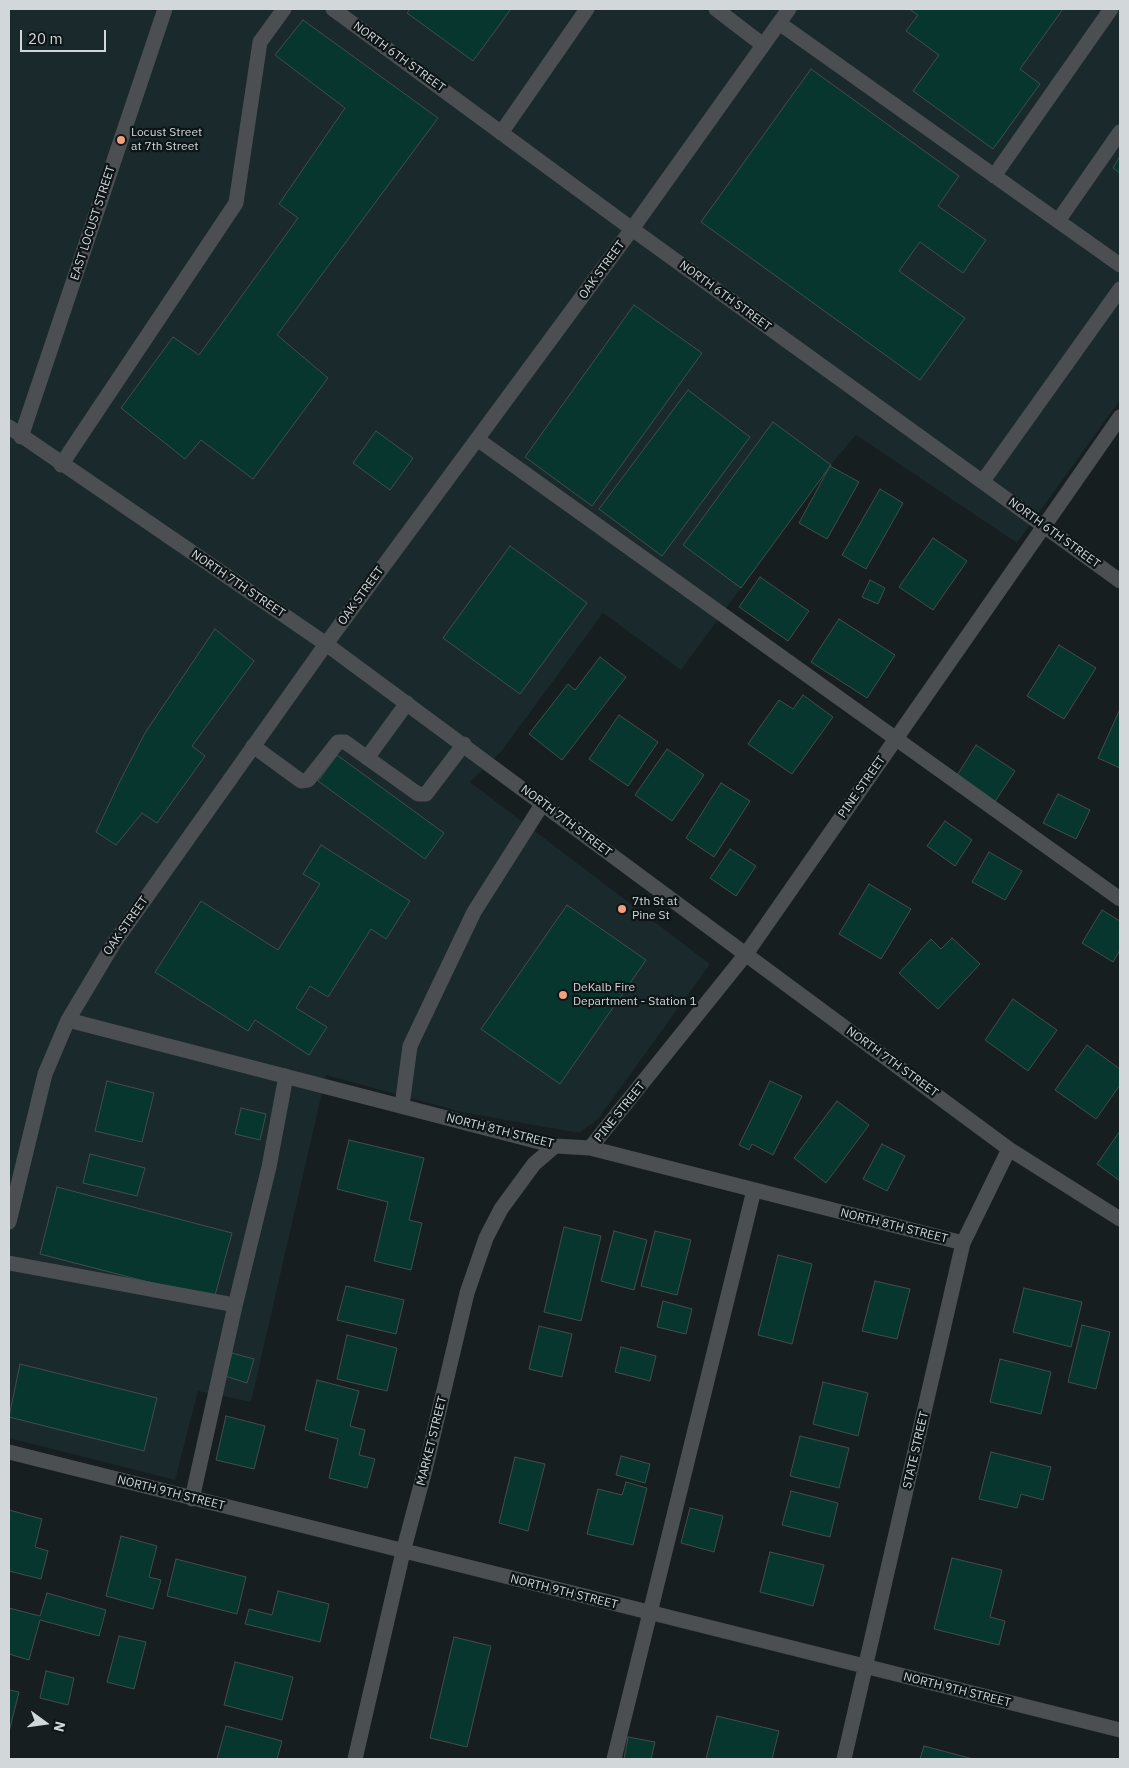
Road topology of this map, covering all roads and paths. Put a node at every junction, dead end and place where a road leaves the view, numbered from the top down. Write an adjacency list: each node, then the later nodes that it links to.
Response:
1 (165, 9): 18 (street, EAST LOCUST STREET)
2 (284, 9): 20 (street)
3 (588, 9): 11 (street)
4 (716, 9): 9 (street)
5 (789, 9): 8 (street, OAK STREET)
6 (1111, 9): 12 (street)
7 (341, 11): 11 (street, NORTH 6TH STREET)
8 (779, 23): 9 (street, OAK STREET); 12 (street)
9 (763, 45): 14 (street, OAK STREET)
10 (1120, 132): 13 (street)
11 (501, 133): 14 (street, NORTH 6TH STREET)
12 (994, 176): 13 (street)
13 (1058, 221): 15 (street)
14 (632, 230): 19 (street, OAK STREET); 21 (street, NORTH 6TH STREET)
15 (1120, 265)
16 (1120, 289): 21 (street)
17 (1120, 417): 22 (street, PINE STREET)
18 (15, 432): 20 (street, NORTH 7TH STREET)
19 (477, 439): 24 (street, OAK STREET); 26 (street)
20 (61, 465): 24 (street, NORTH 7TH STREET)
21 (983, 481): 22 (street, NORTH 6TH STREET)
22 (1044, 525): 23 (street, NORTH 6TH STREET); 26 (street, PINE STREET)
23 (1120, 581)
24 (326, 644): 25 (street, NORTH 7TH STREET); 28 (street, OAK STREET)
25 (407, 703): 27 (street, NORTH 7TH STREET); 29 (street)
26 (896, 738): 31 (street); 32 (street, PINE STREET)
27 (464, 744): 29 (street); 30 (street, NORTH 7TH STREET)
28 (253, 746): 29 (street); 33 (street, OAK STREET)
29 (367, 758)
30 (543, 804): 32 (street, NORTH 7TH STREET); 35 (street)
31 (1120, 899)
32 (746, 954): 37 (street, PINE STREET); 38 (street, NORTH 7TH STREET)
33 (68, 1020): 34 (street, NORTH 8TH STREET); 41 (street, OAK STREET)
34 (286, 1076): 35 (street, NORTH 8TH STREET); 44 (street)
35 (402, 1106): 36 (street, NORTH 8TH STREET)
36 (555, 1146): 37 (street, NORTH 8TH STREET); 47 (street, MARKET STREET)
37 (590, 1148): 39 (street, NORTH 8TH STREET)
38 (1009, 1149): 40 (street, NORTH 7TH STREET); 42 (street, STATE STREET)
39 (754, 1190): 42 (street, NORTH 8TH STREET); 48 (street)
40 (1120, 1219)
41 (9, 1222)
42 (963, 1243): 49 (street, STATE STREET)
43 (9, 1263): 44 (street)
44 (235, 1305): 46 (street)
45 (9, 1452): 46 (street, NORTH 9TH STREET)
46 (192, 1498): 47 (street, NORTH 9TH STREET)
47 (403, 1552): 48 (street, NORTH 9TH STREET); 51 (street, MARKET STREET)
48 (648, 1613): 49 (street, NORTH 9TH STREET); 52 (street)
49 (866, 1667): 50 (street, NORTH 9TH STREET); 53 (street, STATE STREET)
50 (1120, 1730)
51 (356, 1759)
52 (614, 1759)
53 (844, 1759)

